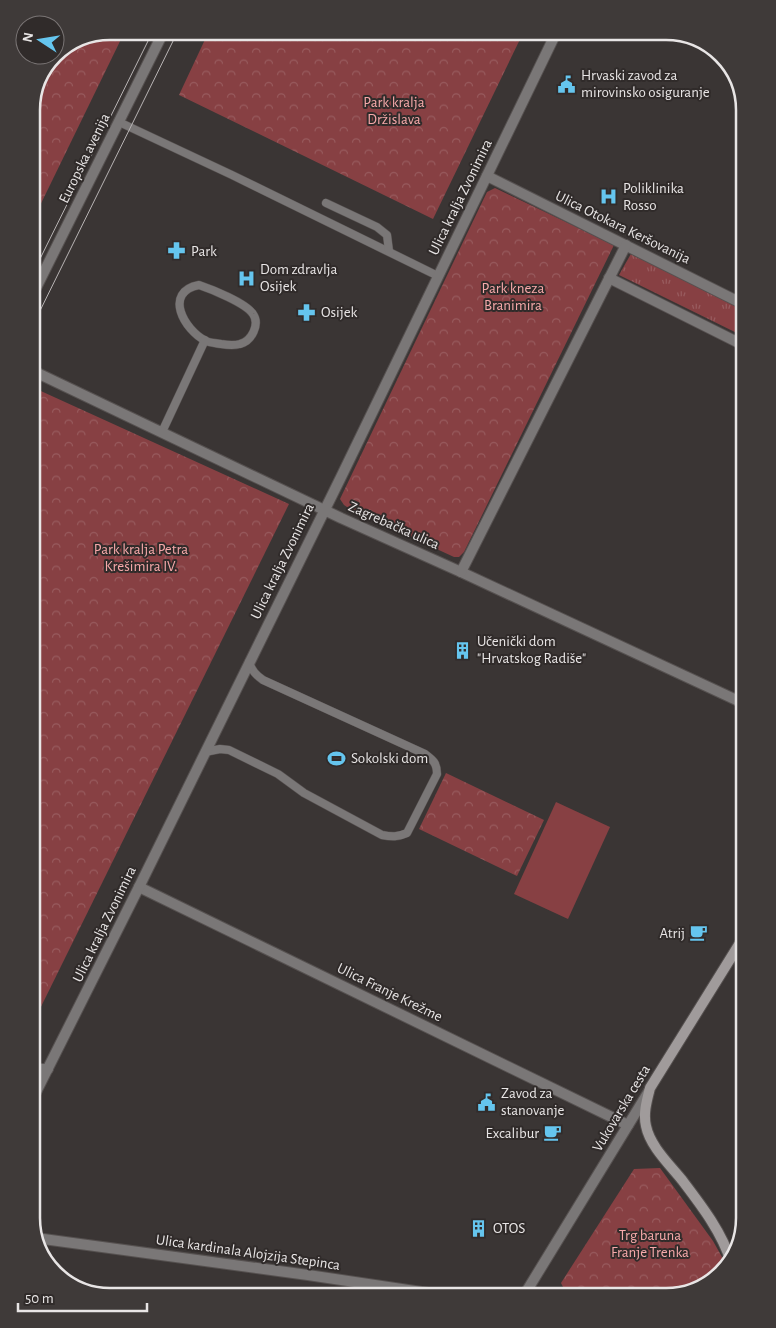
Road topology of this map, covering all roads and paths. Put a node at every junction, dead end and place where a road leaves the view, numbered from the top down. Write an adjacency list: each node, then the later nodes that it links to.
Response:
1 (160, 40): 3 (street, Europska avenija)
2 (553, 40): 4 (street, Ulica kralja Zvonimira)
3 (119, 122): 7 (lane); 10 (street, Europska avenija)
4 (487, 176): 6 (street, Ulica Otokara Keršovanija); 8 (street, Ulica kralja Zvonimira)
5 (326, 203): 7 (lane)
6 (626, 245): 9 (street); 11 (street, Ulica Otokara Keršovanija)
7 (389, 251): 8 (lane)
8 (438, 276): 16 (street, Ulica kralja Zvonimira)
9 (609, 278): 13 (street); 17 (street)
10 (40, 280)
11 (736, 300)
12 (205, 340): 12 (lane); 15 (lane)
13 (736, 342)
14 (40, 374): 15 (street, Zagrebačka ulica)
15 (162, 432): 16 (street, Zagrebačka ulica)
16 (324, 509): 17 (street, Zagrebačka ulica); 18 (street, Ulica kralja Zvonimira)
17 (461, 572): 19 (street, Zagrebačka ulica)
18 (249, 662): 20 (street, Ulica kralja Zvonimira); 20 (lane)
19 (736, 700)
20 (205, 752): 21 (street, Ulica kralja Zvonimira)
21 (139, 887): 24 (street, Ulica kralja Zvonimira); 27 (street, Ulica Franje Krežme)
22 (736, 949): 26 (main road, Vukovarska cesta)
23 (40, 1069): 24 (street)
24 (48, 1069): 25 (street, Ulica kralja Zvonimira)
25 (40, 1085)
26 (650, 1088): 27 (street, Vukovarska cesta); 29 (main road)
27 (628, 1125): 31 (street, Vukovarska cesta)
28 (43, 1239): 30 (street, Ulica kardinala Alojzija Stepinca)
29 (727, 1253)
30 (395, 1288)
31 (528, 1288)

